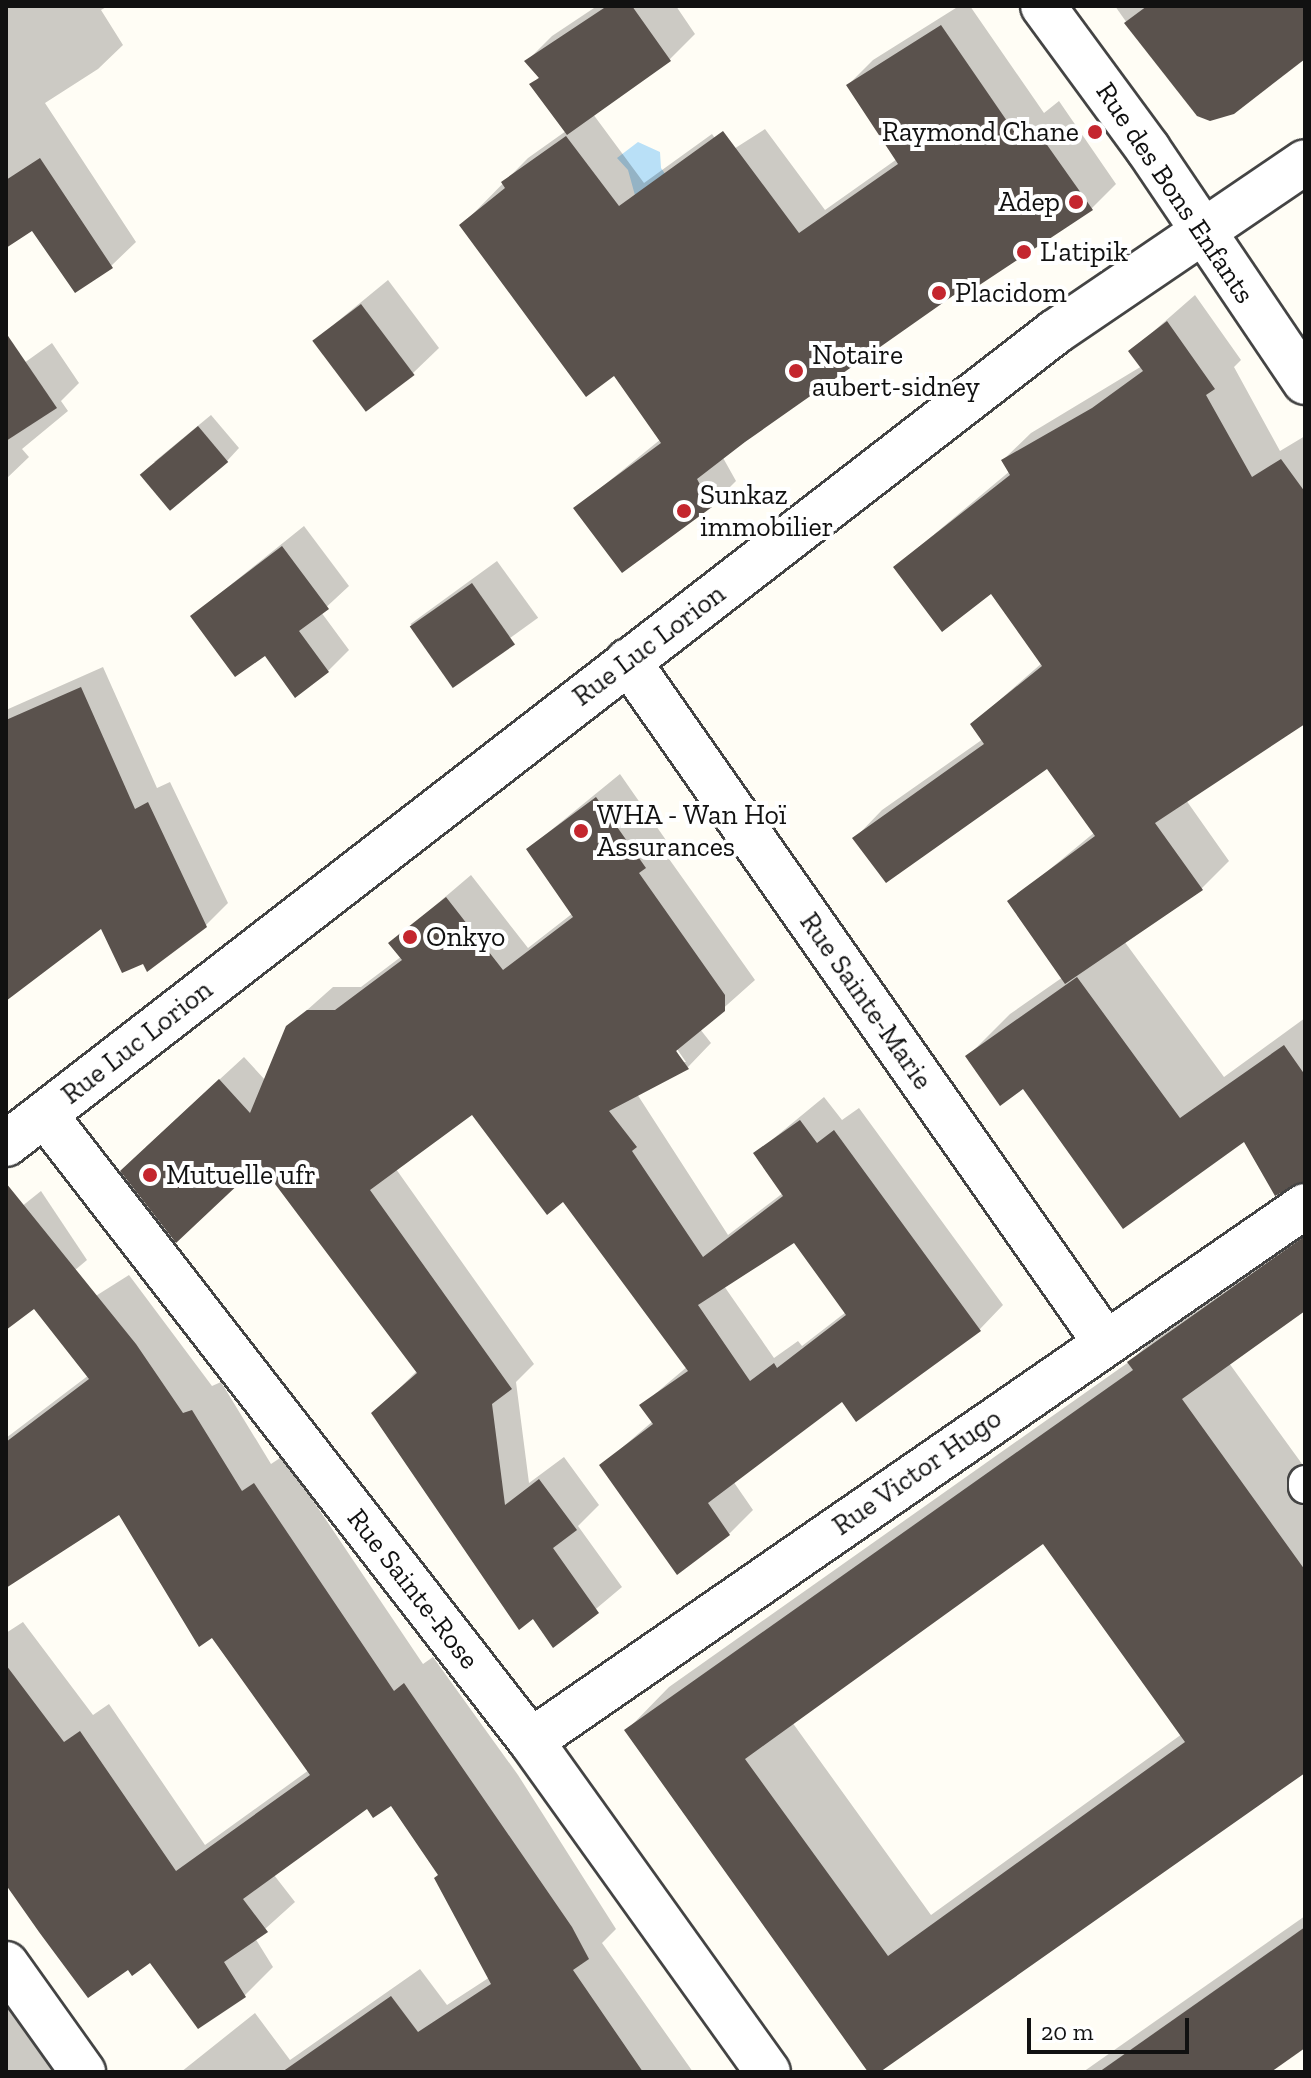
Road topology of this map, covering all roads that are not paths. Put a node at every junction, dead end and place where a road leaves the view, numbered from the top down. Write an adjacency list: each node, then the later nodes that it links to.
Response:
1 (1043, 6): 3 (street, Rue des Bons Enfants)
2 (1305, 162): 3 (street, Rue Luc Lorion)
3 (1203, 233): 4 (street, Rue des Bons Enfants); 5 (street, Rue Luc Lorion)
4 (1305, 382)
5 (628, 661): 6 (street, Rue Luc Lorion); 9 (street, Rue Sainte-Marie)
6 (45, 1115): 7 (street, Rue Luc Lorion); 10 (street, Rue Sainte-Rose)
7 (6, 1144)
8 (1305, 1206): 9 (street, Rue Victor Hugo)
9 (1105, 1342): 10 (street, Rue Victor Hugo)
10 (531, 1741): 13 (street, Rue Sainte-Rose)
11 (6, 1964): 12 (street)
12 (83, 2072)
13 (768, 2072)

